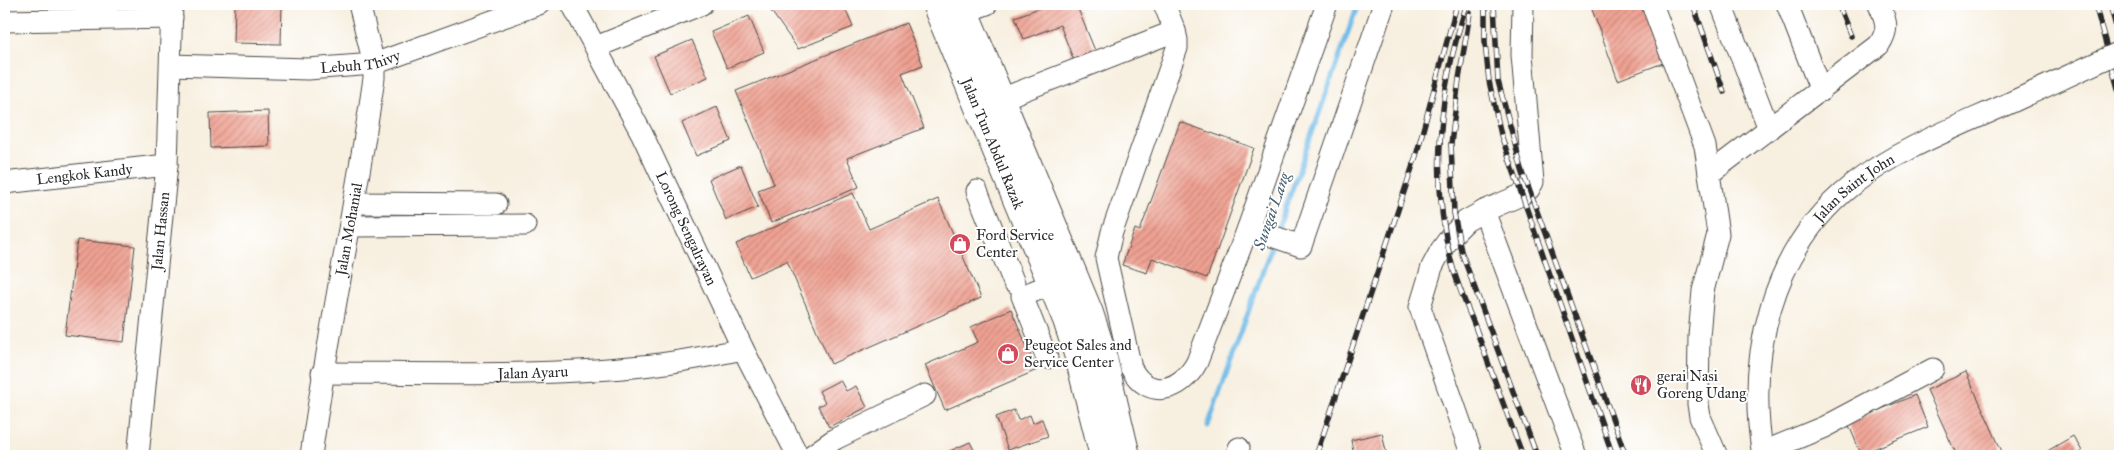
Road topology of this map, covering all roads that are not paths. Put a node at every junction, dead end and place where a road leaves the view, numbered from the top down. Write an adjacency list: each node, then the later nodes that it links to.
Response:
1 (359, 4): 21 (street, Jalan Mohanial)
2 (539, 4): 21 (street, Lebuh Thivy)
3 (572, 4): 18 (street, Lorong Sengalrayan)
4 (702, 4): 18 (street)
5 (935, 4): 34 (main road, Jalan Tun Abdul Razak)
6 (1164, 4): 17 (street)
7 (1327, 4): 37 (street)
8 (1384, 4): 37 (street)
9 (1523, 4): 33 (street)
10 (1652, 4): 28 (street)
11 (1721, 4): 26 (street)
12 (1787, 4): 23 (street)
13 (1879, 4): 23 (street)
14 (971, 7): 24 (main road, Jalan Tun Abdul Razak)
15 (172, 11): 16 (street); 22 (street, Jalan Hassan)
16 (4, 21)
17 (1175, 32): 24 (street); 37 (street)
18 (596, 47): 41 (street, Lorong Sengalrayan)
19 (2120, 52): 25 (street, Jalan Saint John, bridge)
20 (2120, 63): 25 (street, Jalan Saint John)
21 (374, 64): 22 (street, Lebuh Thivy); 31 (street, Jalan Mohanial)
22 (171, 65): 27 (street, Jalan Hassan)
23 (1821, 91): 26 (street)
24 (1001, 99): 52 (main road, Jalan Tun Abdul Razak)
25 (2016, 106): 46 (street, Jalan Saint John)
26 (1769, 129): 28 (street)
27 (167, 165): 29 (street, Lengkok Kandy); 47 (street, Jalan Hassan)
28 (1709, 174): 55 (street)
29 (4, 183)
30 (977, 191): 38 (street)
31 (354, 203): 32 (street); 36 (street, Jalan Mohanial)
32 (496, 204)
33 (1484, 211): 53 (street); 54 (street)
34 (1025, 221): 38 (street); 40 (main road, Jalan Tun Abdul Razak)
35 (525, 225): 36 (street)
36 (350, 226): 44 (street, Jalan Mohanial)
37 (1256, 231)
38 (994, 233): 39 (street)
39 (1014, 283)
40 (1052, 284): 42 (street); 51 (main road, Jalan Tun Abdul Razak)
41 (743, 349): 44 (street, Jalan Ayaru); 49 (street, Lorong Sengalrayan)
42 (1048, 358)
43 (1933, 369): 46 (street)
44 (322, 372): 48 (street, Jalan Mohanial)
45 (925, 395): 50 (street)
46 (1770, 454)
47 (138, 456)
48 (310, 456)
49 (798, 456)
50 (812, 456)
51 (1103, 456)
52 (1127, 456)
53 (1472, 456)
54 (1576, 456)
55 (1717, 456)

